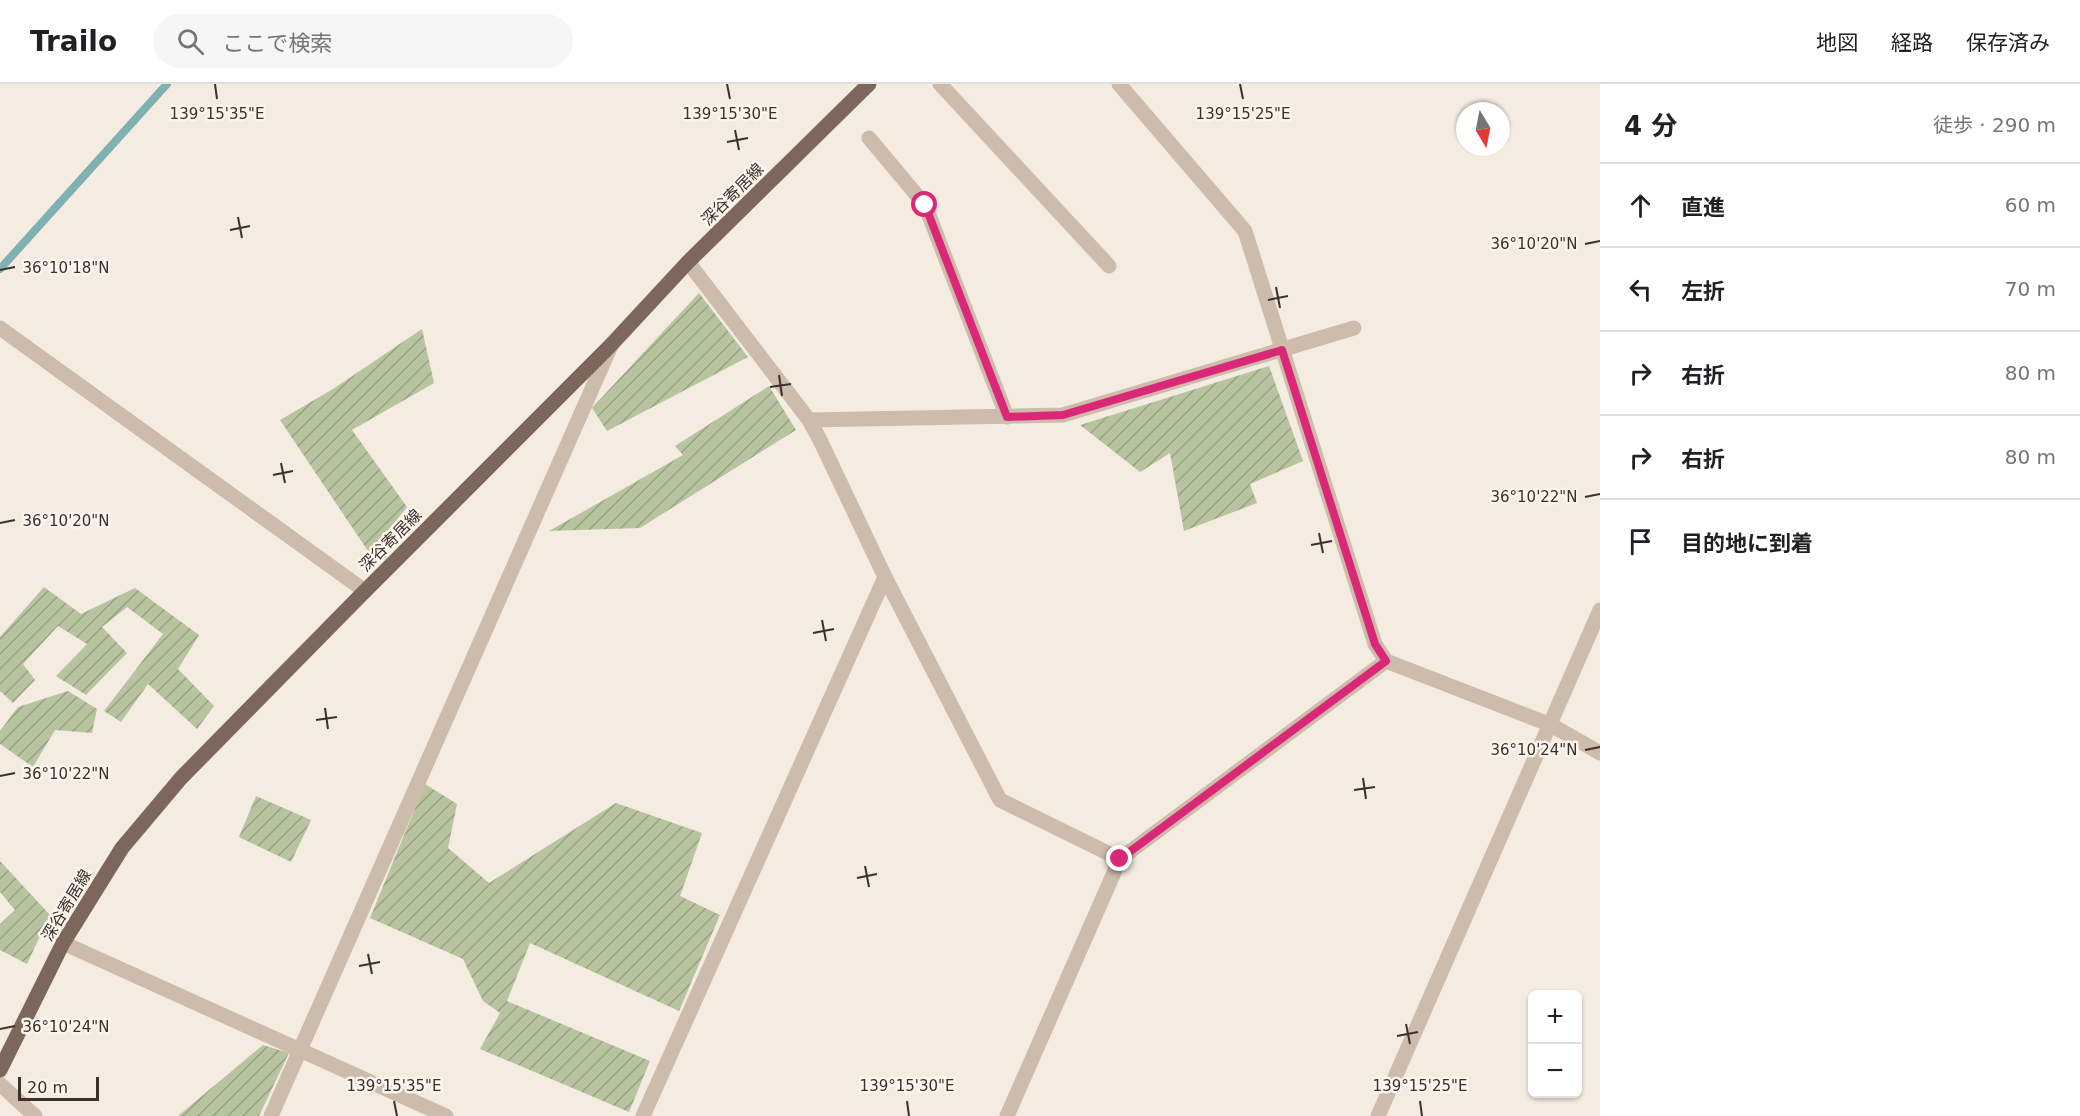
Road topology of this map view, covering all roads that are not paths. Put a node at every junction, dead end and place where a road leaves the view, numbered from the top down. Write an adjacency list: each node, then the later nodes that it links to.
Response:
1 (869, 84): 5 (main road, 深谷寄居線)
2 (940, 84): 6 (street)
3 (1119, 84): 10 (street)
4 (869, 138): 11 (street)
5 (688, 262): 9 (main road, 深谷寄居線); 12 (street)
6 (1109, 266)
7 (0, 328): 14 (street)
8 (1354, 328): 10 (street)
9 (610, 346): 14 (main road, 深谷寄居線); 21 (street)
10 (1282, 350): 11 (street); 16 (street)
11 (1007, 417): 12 (street)
12 (809, 420): 13 (street)
13 (885, 577): 19 (street); 27 (street)
14 (364, 591): 20 (main road, 深谷寄居線)
15 (1600, 610): 17 (street)
16 (1386, 661): 17 (street); 19 (street)
17 (1551, 725): 18 (street); 29 (street)
18 (1600, 753)
19 (1120, 859): 28 (street)
20 (63, 943): 21 (street); 22 (main road, 深谷寄居線)
21 (300, 1050): 25 (street); 26 (street)
22 (0, 1070)
23 (0, 1084): 24 (street)
24 (35, 1116)
25 (271, 1116)
26 (446, 1116)
27 (643, 1116)
28 (1007, 1116)
29 (1378, 1116)

